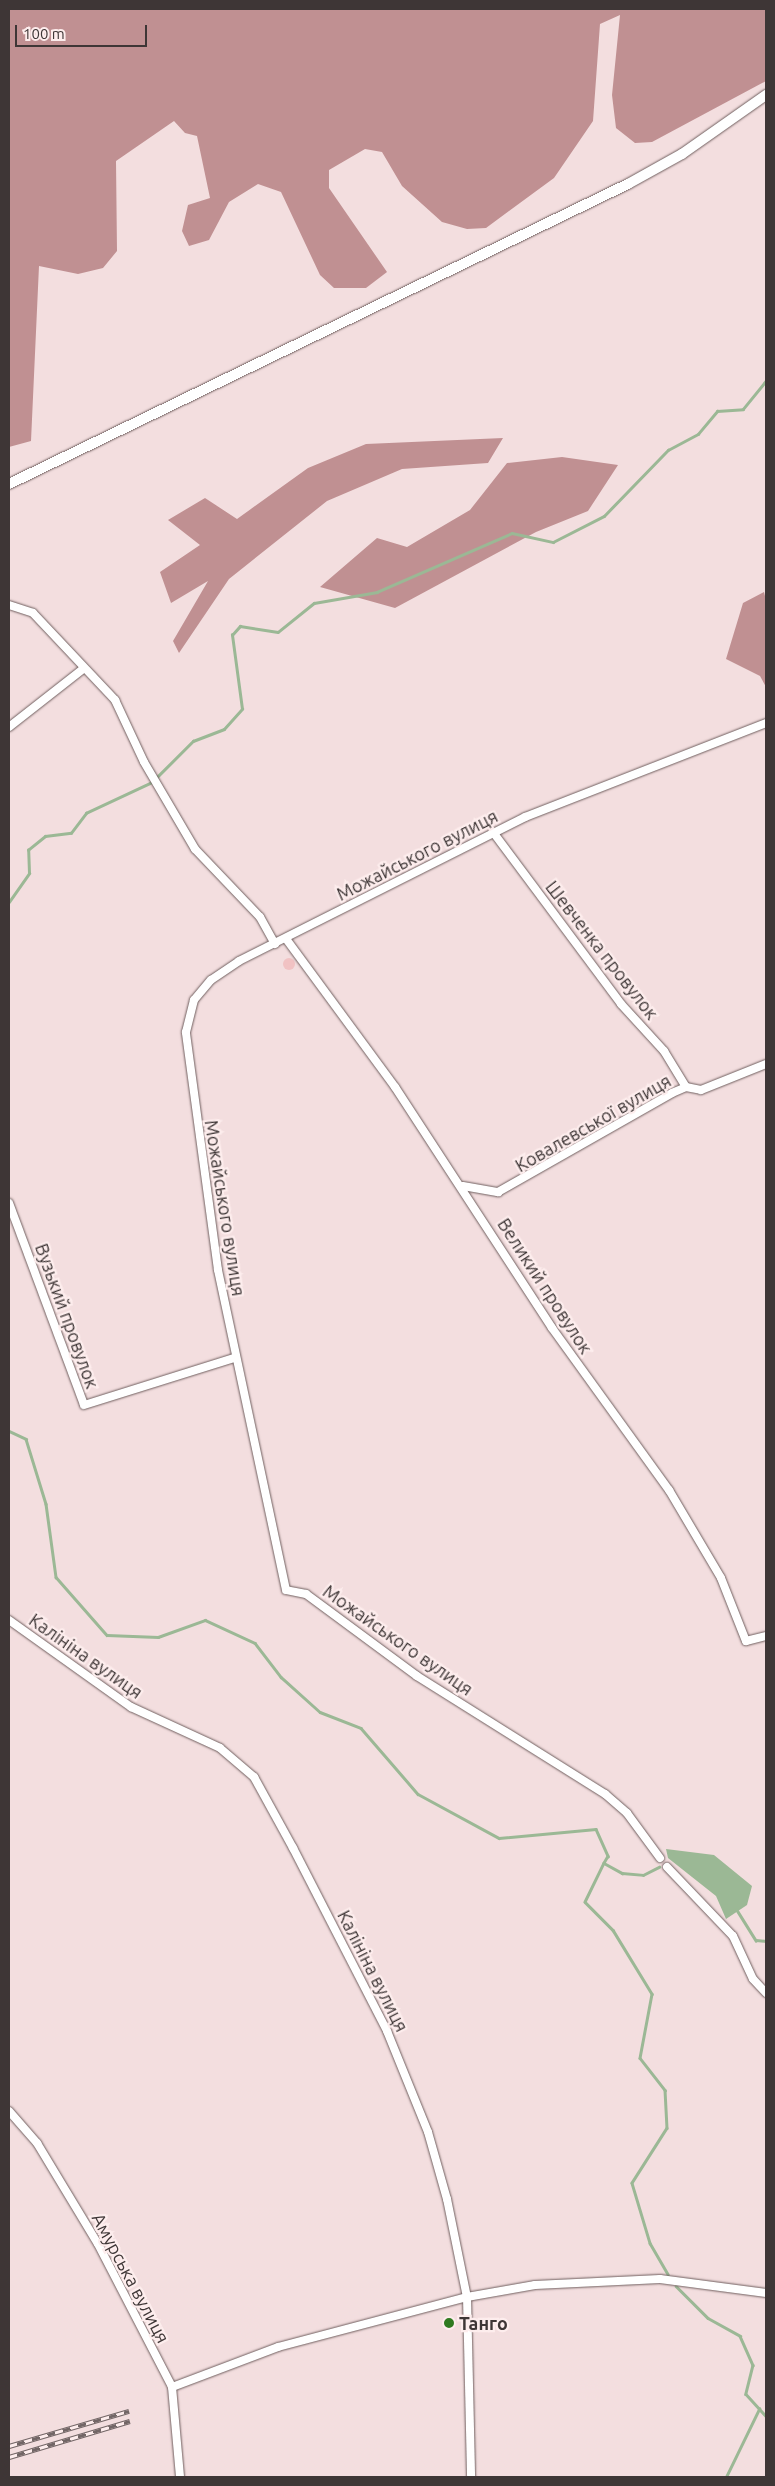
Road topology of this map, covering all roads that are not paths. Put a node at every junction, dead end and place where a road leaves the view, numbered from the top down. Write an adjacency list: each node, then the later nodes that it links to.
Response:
1 (766, 95): 2 (main road)
2 (9, 484)
3 (9, 605): 4 (street)
4 (83, 669): 6 (street); 9 (street)
5 (766, 723): 7 (street, Можайського вулиця)
6 (9, 727)
7 (493, 832): 8 (street, Можайського вулиця); 11 (street, Шевченка провулок)
8 (287, 940): 9 (street, Можайського вулиця); 12 (street, Великий провулок)
9 (275, 944): 14 (street, Можайського вулиця)
10 (766, 1064): 11 (street, Ковалевської вулиця)
11 (686, 1087): 12 (street, Ковалевської вулиця)
12 (462, 1186): 16 (street, Великий провулок)
13 (9, 1203): 14 (street, Вузький провулок)
14 (234, 1358): 17 (street, Можайського вулиця)
15 (9, 1620): 22 (street, Калініна вулиця)
16 (766, 1636)
17 (660, 1858)
18 (667, 1867): 19 (street)
19 (766, 1993)
20 (9, 2112): 23 (street, Амурська вулиця)
21 (766, 2293): 22 (street)
22 (467, 2297): 23 (street); 25 (street, Калініна вулиця)
23 (172, 2387): 24 (street, Амурська вулиця)
24 (180, 2477)
25 (471, 2477)

